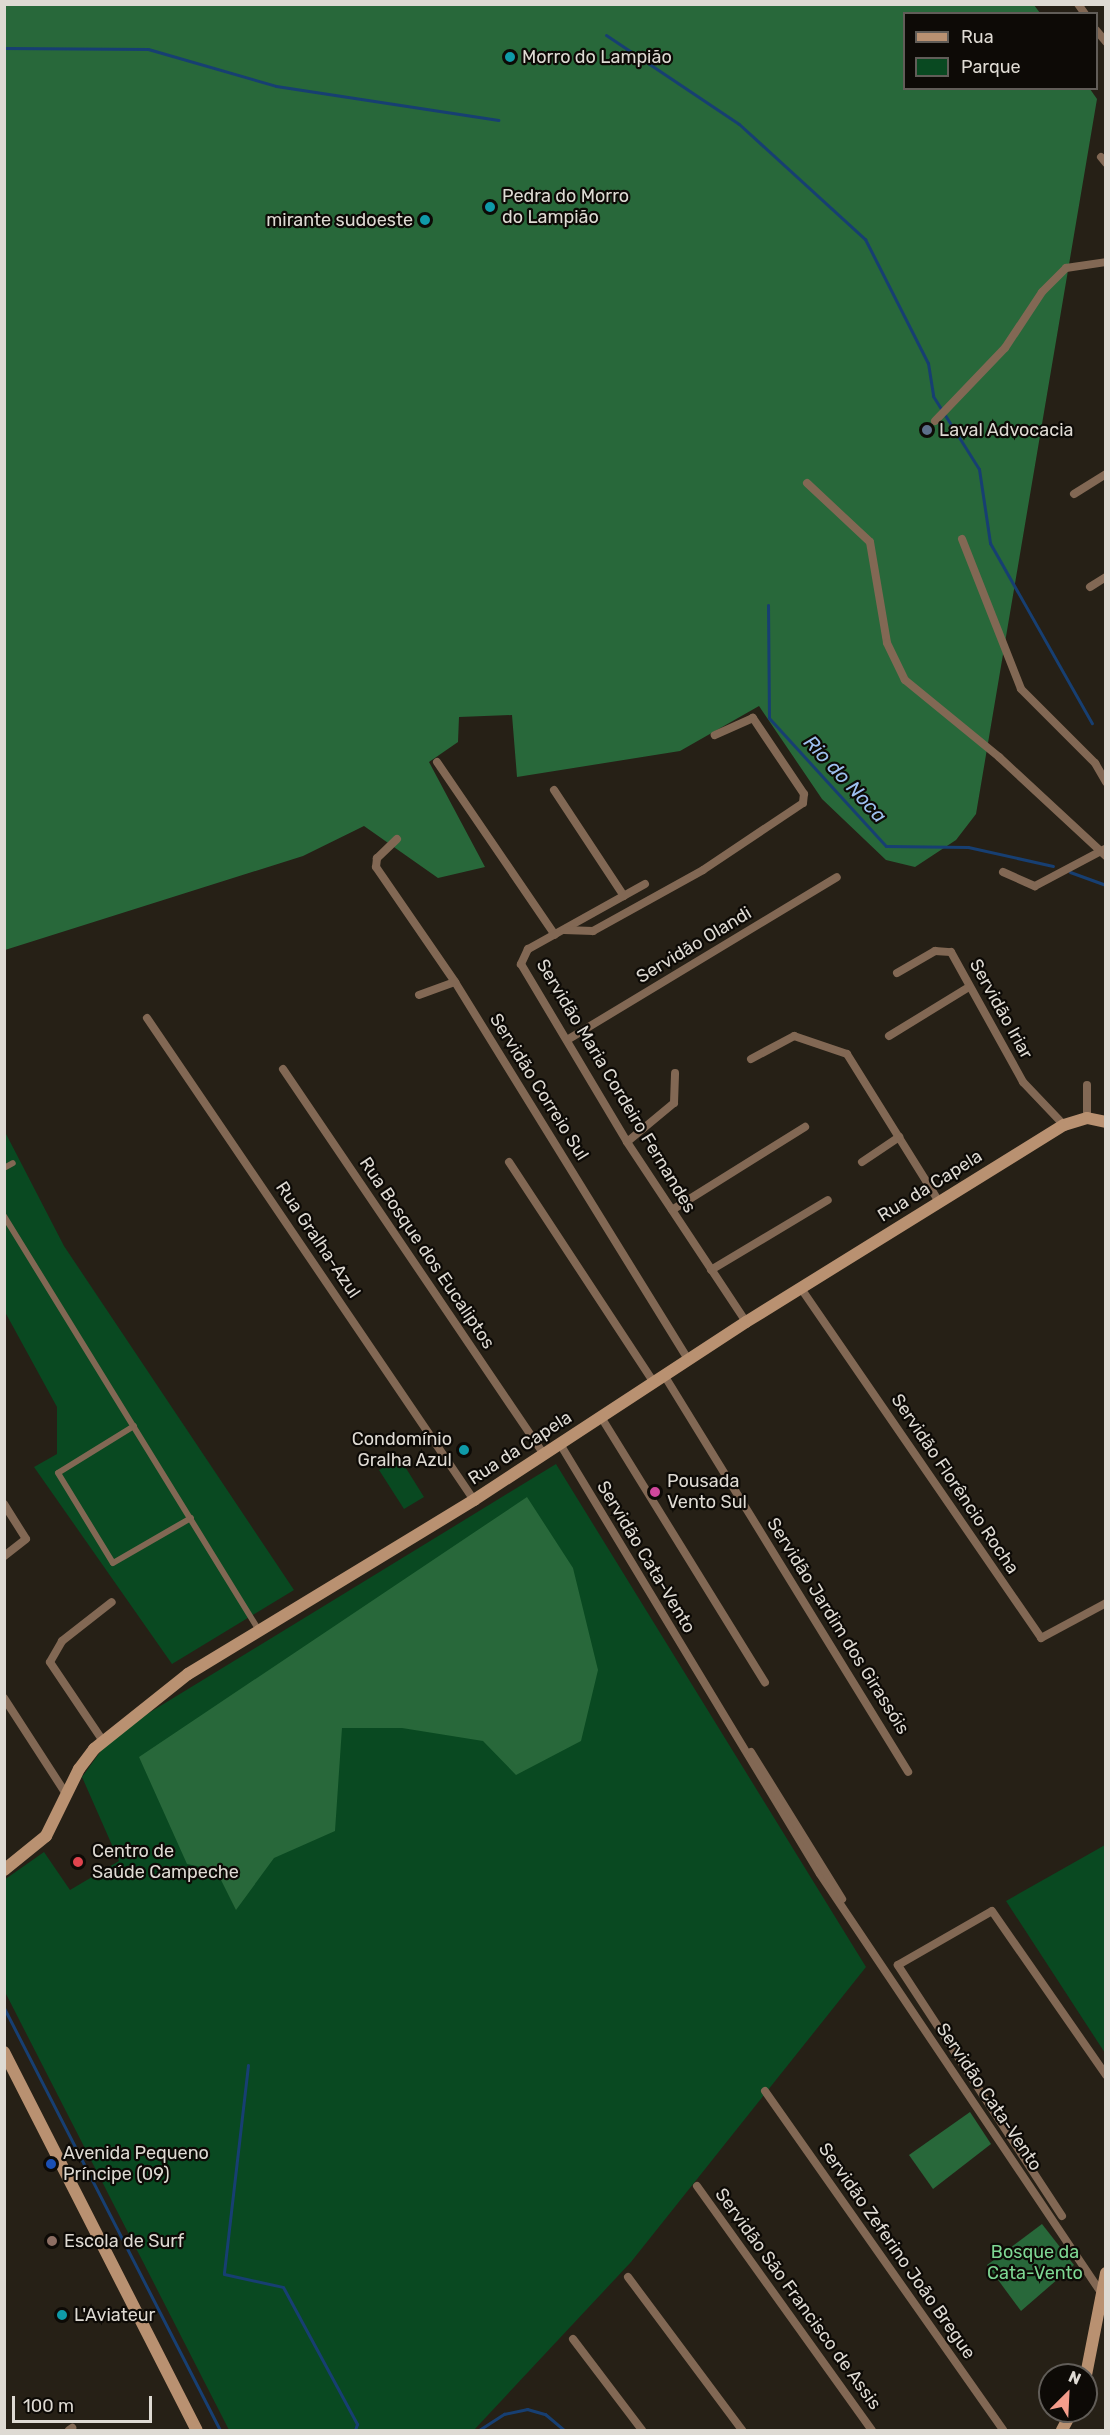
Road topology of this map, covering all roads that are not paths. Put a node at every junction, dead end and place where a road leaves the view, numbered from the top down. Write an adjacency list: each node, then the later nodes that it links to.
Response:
1 (1106, 262): 2 (street)
2 (935, 421)
3 (1106, 474): 5 (street)
4 (807, 483): 14 (street)
5 (1074, 494)
6 (962, 539): 11 (street)
7 (1106, 578): 8 (street)
8 (1090, 587)
9 (715, 735): 19 (street)
10 (437, 762): 20 (street)
11 (1106, 782)
12 (554, 790): 18 (street)
13 (397, 839): 22 (street, Servidão Correio Sul)
14 (1104, 852): 15 (street)
15 (1003, 872)
16 (837, 877): 27 (street, Servidão Olandi)
17 (645, 884): 18 (street, Servidão Maria Cordeiro Fernandes)
18 (624, 896): 19 (street, Servidão Maria Cordeiro Fernandes)
19 (564, 930): 20 (street, Servidão Maria Cordeiro Fernandes)
20 (555, 935): 27 (street, Servidão Maria Cordeiro Fernandes)
21 (897, 973): 23 (street, Servidão Iriar)
22 (455, 982): 24 (street); 49 (street, Servidão Correio Sul)
23 (969, 987): 26 (street); 34 (street, Servidão Iriar)
24 (419, 994)
25 (147, 1018): 55 (street, Rua Gralha-Azul)
26 (889, 1036)
27 (567, 1040): 37 (street, Servidão Maria Cordeiro Fernandes)
28 (751, 1059): 36 (street)
29 (283, 1069): 54 (street, Rua Bosque dos Eucaliptos)
30 (675, 1073): 37 (street)
31 (1087, 1085): 32 (street)
32 (1087, 1118): 33 (main road, Rua da Capela); 34 (main road, Rua da Capela)
33 (1106, 1122)
34 (1064, 1125): 43 (main road, Rua da Capela)
35 (805, 1127): 44 (street)
36 (899, 1137): 39 (street); 43 (street)
37 (627, 1142): 44 (street, Servidão Maria Cordeiro Fernandes)
38 (509, 1162): 50 (street, Servidão Jardim dos Girassóis)
39 (862, 1162)
40 (13, 1163): 41 (street)
41 (4, 1168)
42 (828, 1200): 46 (street)
43 (939, 1202): 47 (main road, Rua da Capela)
44 (672, 1210): 46 (street, Servidão Maria Cordeiro Fernandes)
45 (4, 1216): 52 (street)
46 (711, 1270): 48 (street, Servidão Maria Cordeiro Fernandes)
47 (800, 1287): 48 (main road, Rua da Capela); 60 (street, Servidão Florêncio Rocha)
48 (746, 1322): 49 (main road, Rua da Capela)
49 (688, 1359): 50 (main road, Rua da Capela)
50 (659, 1378): 51 (main road, Rua da Capela); 65 (street, Servidão Jardim dos Girassóis)
51 (601, 1417): 53 (main road, Rua da Capela); 62 (street)
52 (134, 1426): 57 (street); 57 (street)
53 (560, 1444): 54 (main road, Rua da Capela); 70 (street, Servidão Cata-Vento)
54 (544, 1455): 55 (main road, Rua da Capela)
55 (474, 1500): 61 (main road, Rua da Capela)
56 (4, 1504): 58 (street)
57 (191, 1518): 61 (street)
58 (4, 1556)
59 (112, 1602): 64 (street)
60 (1106, 1603)
61 (260, 1631): 64 (main road, Rua da Capela)
62 (765, 1683)
63 (4, 1698): 66 (street)
64 (104, 1741): 66 (main road, Rua da Capela)
65 (908, 1772)
66 (66, 1794): 67 (main road, Rua da Capela)
67 (4, 1870)
68 (951, 2050): 70 (street); 71 (street); 74 (street)
69 (4, 2052): 80 (main road)
70 (942, 2056): 77 (street, Servidão Cata-Vento)
71 (1106, 2075)
72 (765, 2091): 84 (street, Servidão Zeferino João Bregue)
73 (697, 2186): 83 (street, Servidão São Francisco de Assis)
74 (1062, 2216)
75 (1106, 2273): 77 (main road)
76 (628, 2277): 82 (street)
77 (1102, 2294): 79 (main road)
78 (573, 2339): 81 (street)
79 (1088, 2363)
80 (197, 2430)
81 (642, 2430)
82 (742, 2430)
83 (872, 2430)
84 (1003, 2430)

